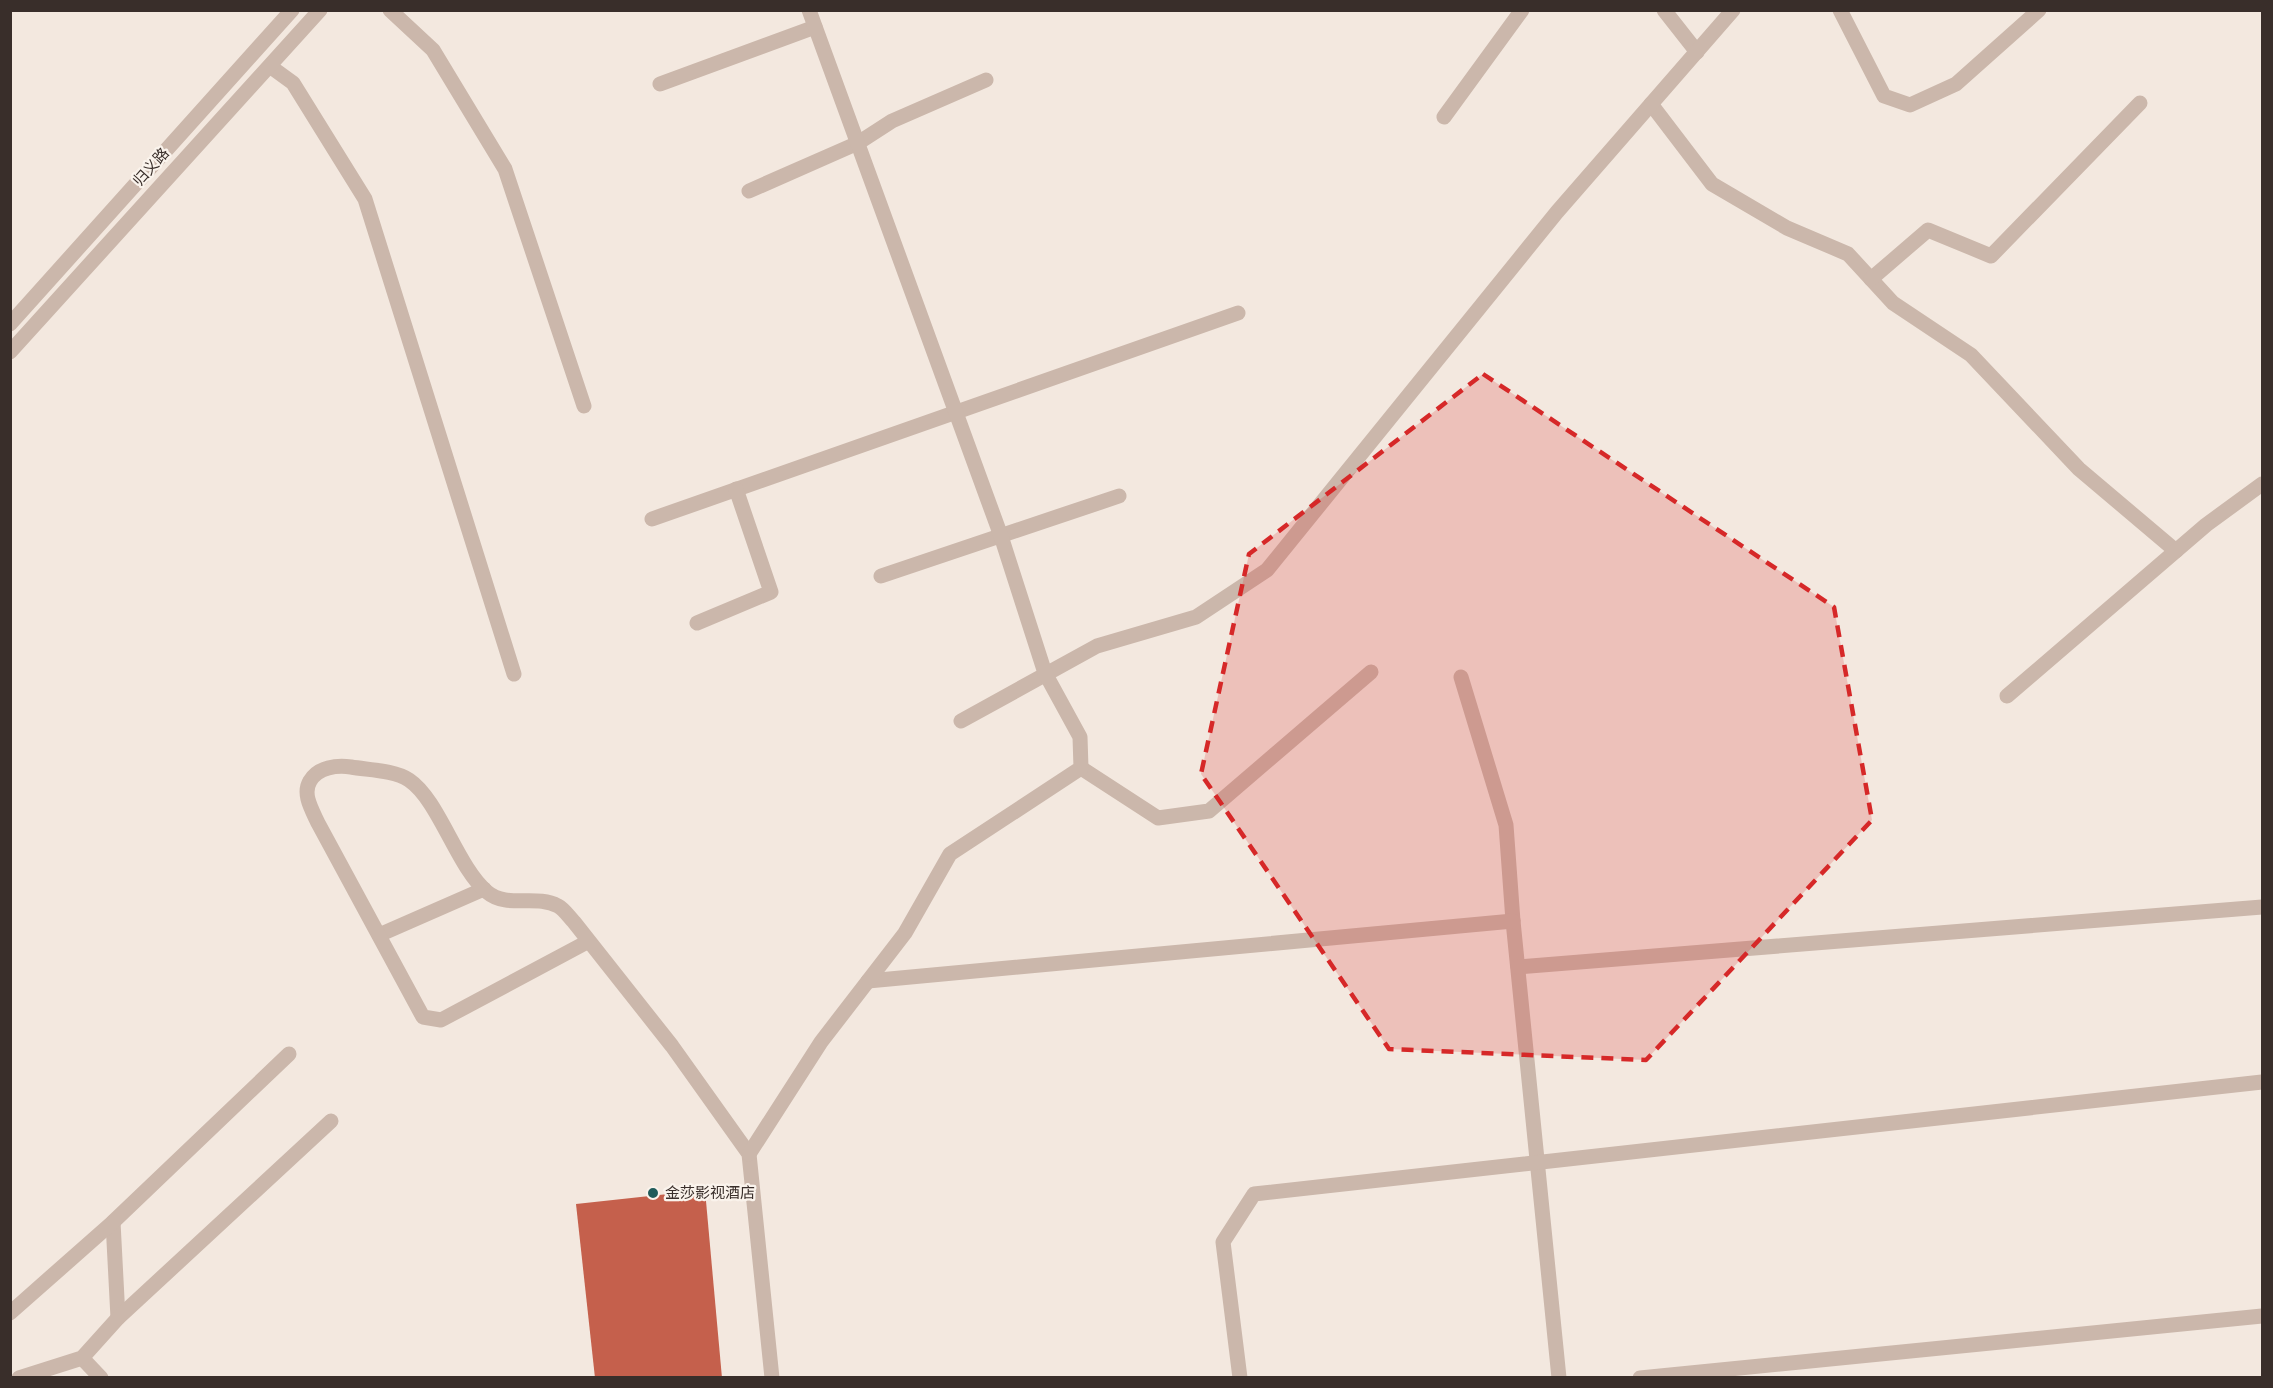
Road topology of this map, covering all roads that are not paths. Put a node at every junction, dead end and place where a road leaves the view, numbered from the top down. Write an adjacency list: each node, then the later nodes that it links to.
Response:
1 (292, 10): 22 (street, 归义路)
2 (320, 10): 12 (street)
3 (390, 10): 24 (street)
4 (809, 10): 10 (street)
5 (1522, 10): 17 (street)
6 (1664, 10): 11 (street)
7 (1732, 10): 11 (street)
8 (1840, 10): 9 (street)
9 (2039, 10)
10 (815, 27): 14 (street); 18 (street)
11 (1697, 52): 16 (street)
12 (271, 67): 23 (street); 36 (street)
13 (986, 80): 18 (street)
14 (660, 84)
15 (2140, 103): 20 (street)
16 (1651, 104): 20 (street); 35 (street)
17 (1444, 117)
18 (858, 143): 19 (street); 25 (street)
19 (749, 190)
20 (1871, 279): 31 (street)
21 (1238, 313): 25 (street)
22 (10, 324)
23 (10, 352)
24 (584, 406)
25 (956, 412): 27 (street); 30 (street)
26 (2262, 484): 31 (street)
27 (736, 489): 29 (street); 33 (street)
28 (1119, 496): 30 (street)
29 (652, 519)
30 (1001, 536): 32 (street); 35 (street)
31 (2176, 551): 38 (street)
32 (881, 576)
33 (697, 623)
34 (1371, 672): 40 (street)
35 (1046, 673): 39 (street); 40 (street)
36 (514, 674)
37 (1461, 678): 43 (street)
38 (2007, 696)
39 (961, 721)
40 (1081, 768): 47 (street)
41 (484, 889): 44 (street); 44 (street); 45 (street)
42 (2262, 907): 46 (street)
43 (1513, 921): 46 (street); 47 (street)
44 (379, 935): 45 (street)
45 (589, 940): 51 (street)
46 (1518, 967): 52 (street)
47 (868, 981): 51 (street)
48 (289, 1054): 53 (street)
49 (2262, 1082): 52 (street)
50 (330, 1121): 56 (street)
51 (749, 1154): 60 (street)
52 (1539, 1163): 61 (street); 62 (street)
53 (113, 1222): 54 (street); 56 (street)
54 (10, 1313)
55 (2262, 1316): 63 (street)
56 (118, 1318): 57 (street)
57 (82, 1358): 58 (street); 59 (street)
58 (19, 1377)
59 (101, 1377)
60 (772, 1377)
61 (1240, 1377)
62 (1559, 1377)
63 (1640, 1377)

